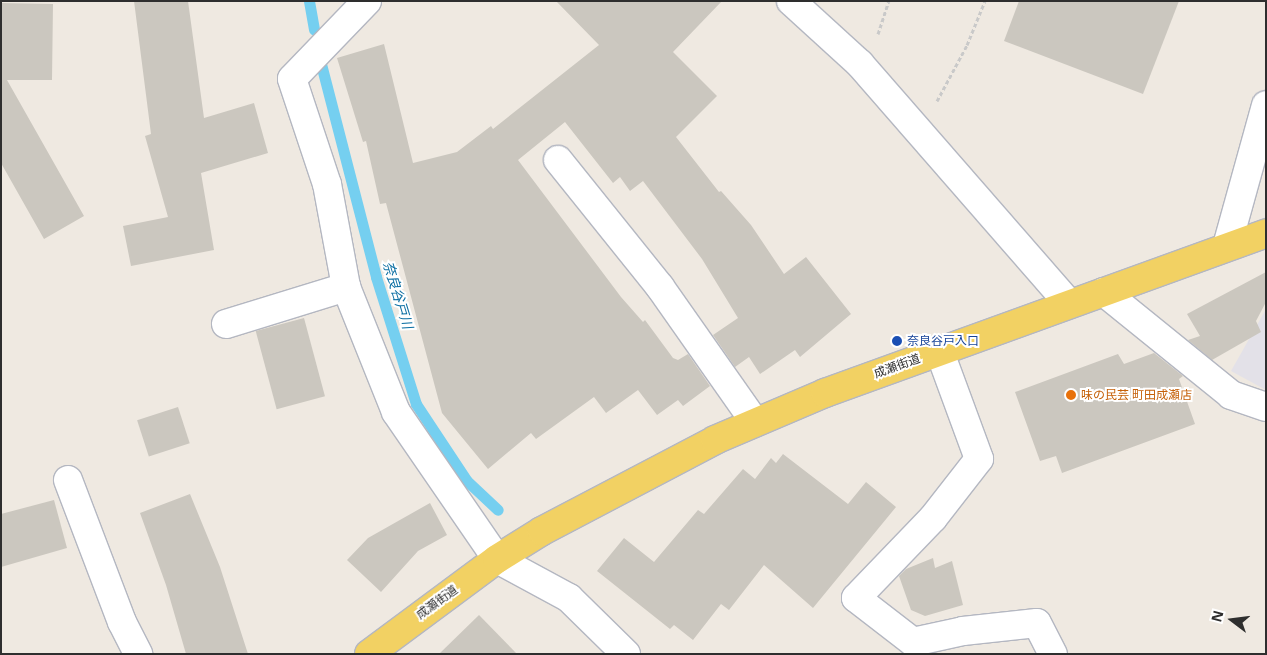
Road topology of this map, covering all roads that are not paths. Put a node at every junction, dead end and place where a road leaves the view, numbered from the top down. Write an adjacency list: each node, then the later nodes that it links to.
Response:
1 (367, 1): 7 (street)
2 (794, 3): 9 (street)
3 (1266, 105): 6 (street)
4 (558, 160): 13 (street)
5 (1266, 232): 6 (main road, 成瀬街道)
6 (1227, 246): 8 (main road, 成瀬街道)
7 (346, 287): 10 (street); 15 (street)
8 (1104, 292): 9 (main road, 成瀬街道); 12 (street)
9 (1069, 304): 11 (main road, 成瀬街道)
10 (226, 324)
11 (939, 350): 13 (main road, 成瀬街道); 19 (street)
12 (1266, 407)
13 (755, 422): 15 (main road, 成瀬街道)
14 (68, 480): 16 (street)
15 (502, 556): 17 (main road, 成瀬街道); 18 (street)
16 (138, 654)
17 (369, 654)
18 (626, 654)
19 (1053, 654)

